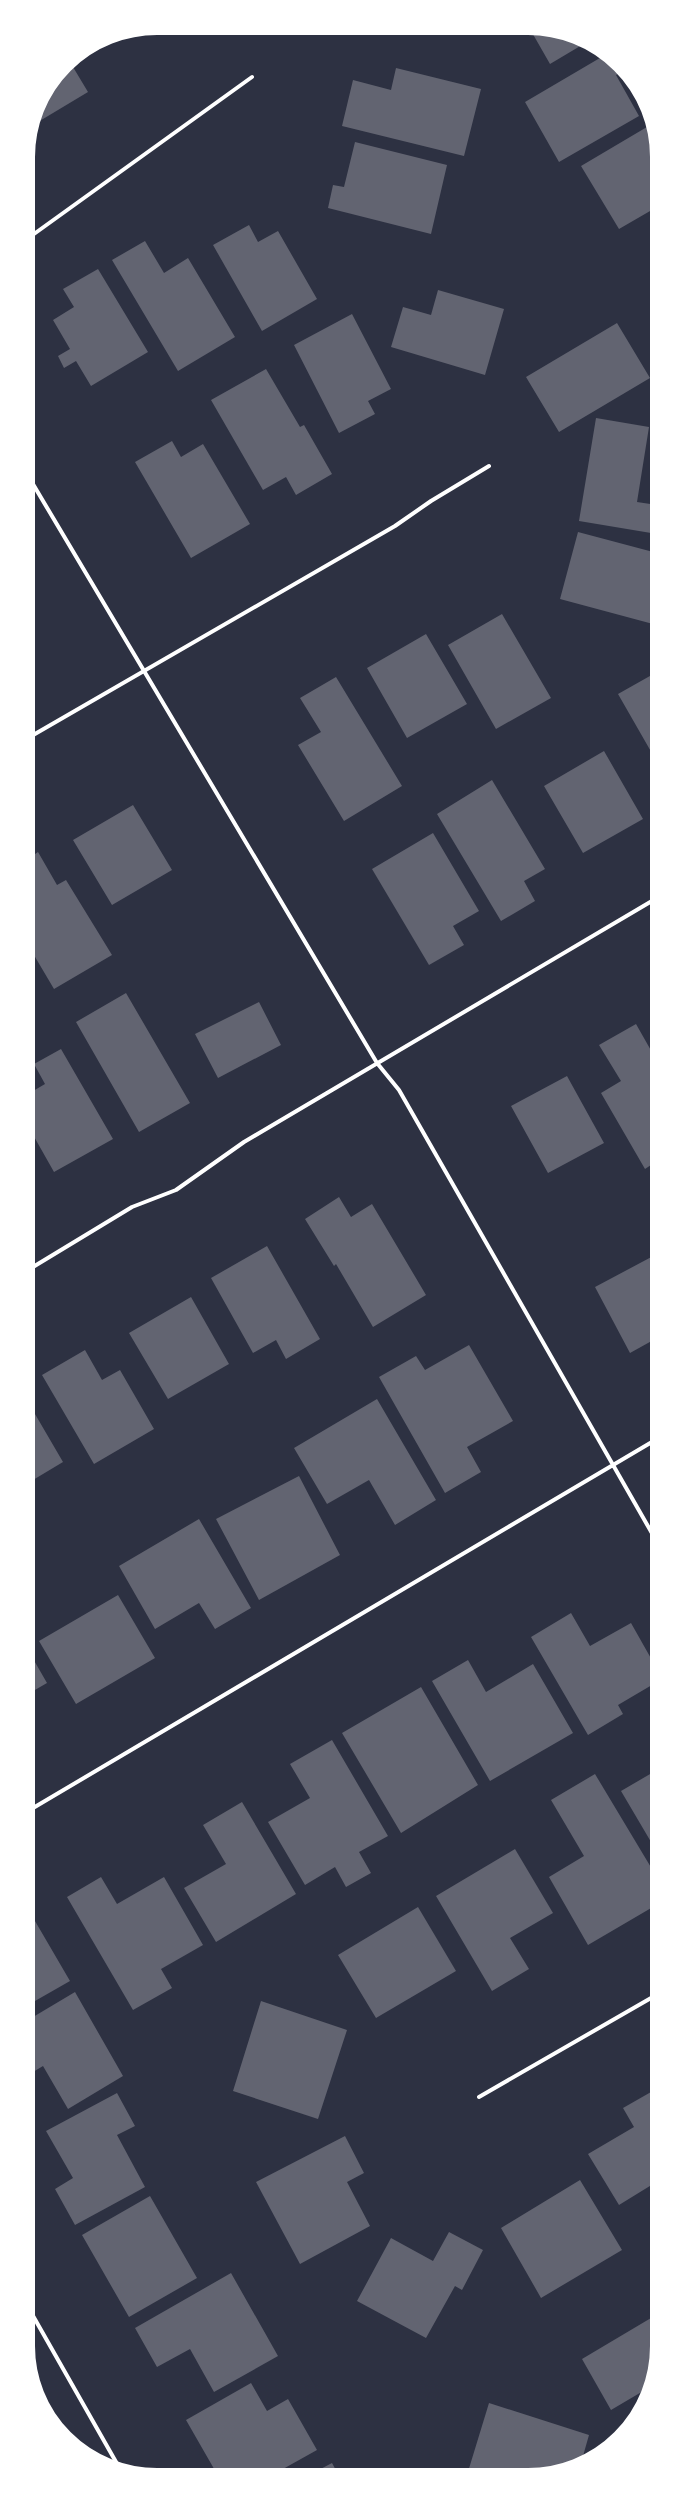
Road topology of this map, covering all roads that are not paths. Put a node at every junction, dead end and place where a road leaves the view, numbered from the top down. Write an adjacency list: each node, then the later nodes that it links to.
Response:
1 (252, 77): 2 (street)
2 (34, 234)
3 (489, 466): 5 (street)
4 (34, 486): 5 (street)
5 (143, 670): 6 (street); 8 (street)
6 (34, 734)
7 (651, 902): 8 (street)
8 (377, 1063): 9 (street); 11 (street)
9 (34, 1266)
10 (651, 1443): 11 (street)
11 (613, 1465): 12 (street); 13 (street)
12 (651, 1532)
13 (34, 1807)
14 (651, 1998): 15 (street)
15 (478, 2097)
16 (34, 2318): 17 (street)
17 (115, 2461)

